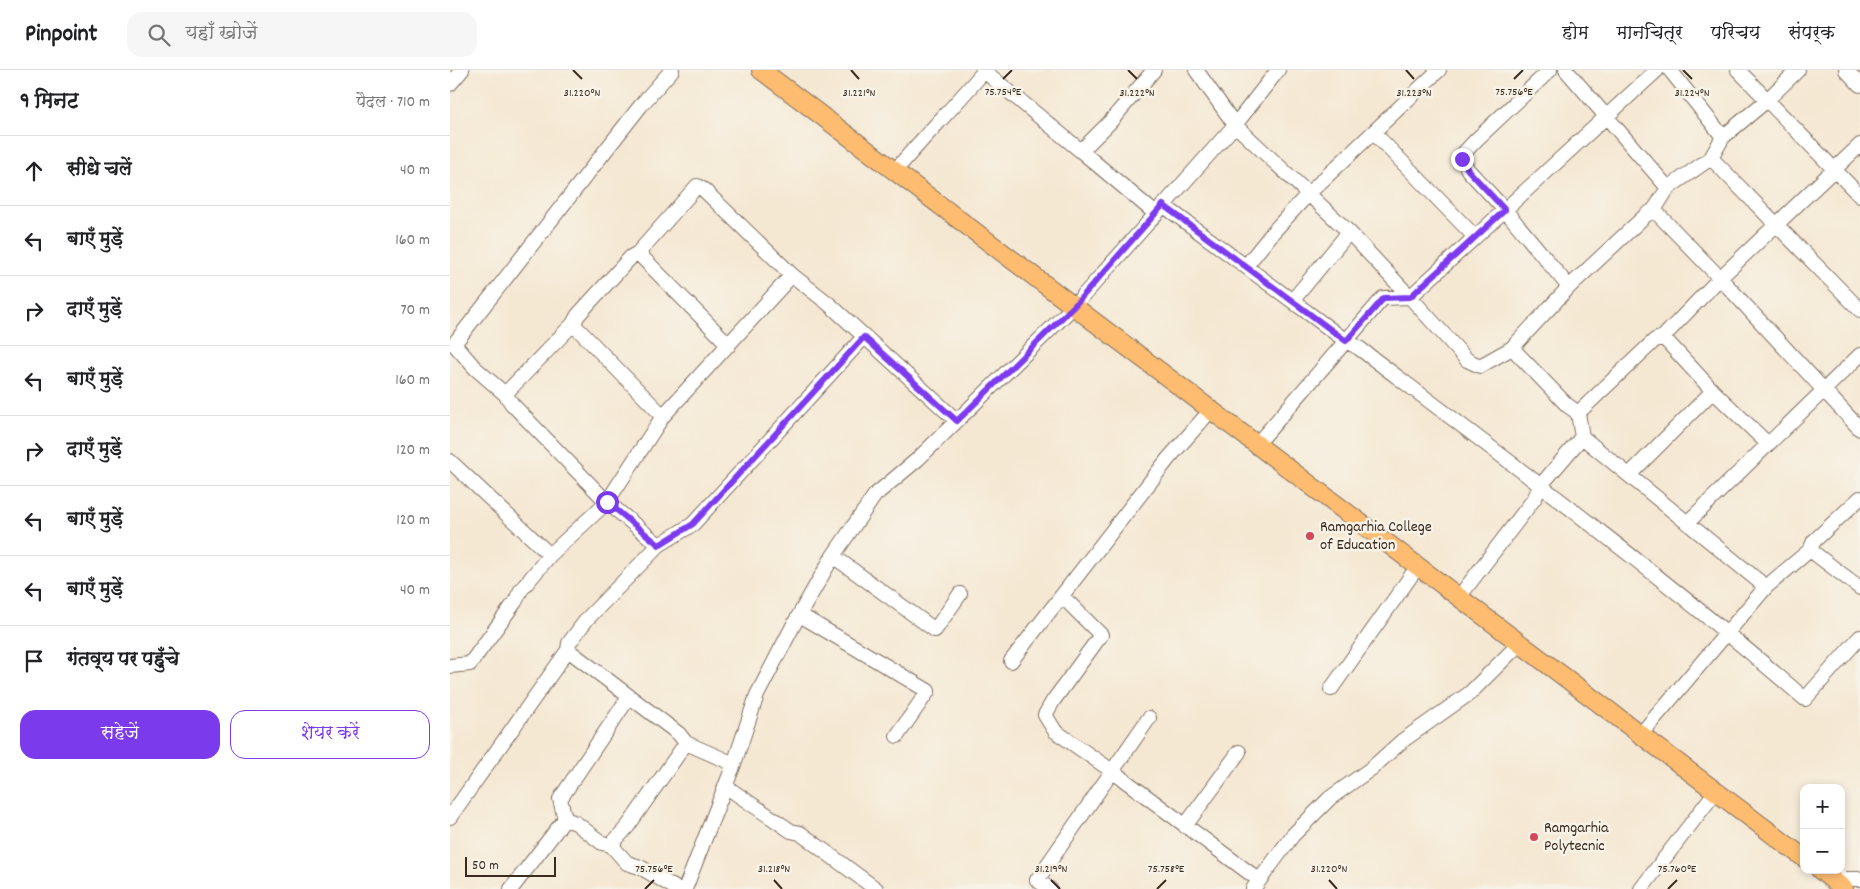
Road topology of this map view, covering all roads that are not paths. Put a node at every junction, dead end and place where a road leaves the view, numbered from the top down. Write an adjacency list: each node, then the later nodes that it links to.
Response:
1 (462, 70): 16 (street)
2 (672, 70): 55 (street)
3 (761, 70): 27 (main road)
4 (984, 70): 24 (street); 27 (street)
5 (1154, 70): 24 (street)
6 (1196, 70): 20 (street)
7 (1278, 70): 20 (street)
8 (1438, 70): 21 (street)
9 (1550, 70): 32 (street)
10 (1566, 70): 19 (street)
11 (1657, 70): 19 (street)
12 (1670, 70): 22 (street)
13 (1738, 70): 18 (street)
14 (1798, 70): 18 (street)
15 (1846, 70): 17 (street)
16 (450, 84)
17 (1860, 85)
18 (1766, 101): 22 (street); 26 (street)
19 (1606, 116): 28 (street); 32 (street)
20 (1234, 125): 29 (street); 31 (street)
21 (1374, 133): 29 (street); 36 (street)
22 (1723, 137): 25 (street)
23 (1860, 144): 26 (street)
24 (1081, 151): 31 (street)
25 (1711, 158): 28 (street); 34 (street)
26 (1834, 169): 30 (street); 34 (street)
27 (895, 171): 44 (main road)
28 (1668, 188): 33 (street)
29 (1308, 194): 35 (street); 38 (street)
30 (1860, 196)
31 (1159, 210): 38 (street); 44 (street)
32 (1505, 210): 36 (street); 41 (street)
33 (1654, 210): 40 (street); 41 (street)
34 (1777, 224): 40 (street); 45 (street)
35 (1349, 232): 42 (street); 43 (street)
36 (1475, 237): 42 (street)
37 (638, 254): 39 (street); 46 (street); 50 (street)
38 (1246, 266): 43 (street)
39 (792, 275): 47 (street); 50 (street)
40 (1720, 278): 48 (street); 53 (street)
41 (1569, 287): 51 (street)
42 (1410, 297): 49 (street); 51 (street)
43 (1293, 300): 49 (street)
44 (1074, 306): 56 (main road); 59 (street)
45 (1860, 310)
46 (573, 324): 55 (street); 58 (street)
47 (864, 337): 59 (street); 70 (street)
48 (1663, 337): 54 (street); 57 (street)
49 (1346, 341): 62 (street); 66 (street)
50 (729, 346): 58 (street)
51 (1512, 348): 57 (street)
52 (1860, 355): 53 (street)
53 (1824, 389): 60 (street); 63 (street)
54 (1712, 391): 63 (street); 65 (street)
55 (506, 394): 68 (street)
56 (1211, 410): 62 (main road); 78 (street)
57 (1578, 413): 61 (street)
58 (662, 416): 68 (street)
59 (957, 421): 73 (street)
60 (1860, 430)
61 (1582, 437): 65 (street); 66 (street)
62 (1257, 444): 74 (main road)
63 (1768, 444): 69 (street)
64 (450, 461): 72 (street)
65 (1629, 476): 69 (street)
66 (1541, 485): 79 (street); 81 (street)
67 (1860, 498): 71 (street)
68 (607, 502): 70 (street); 72 (street)
69 (1686, 523): 75 (street)
70 (659, 545): 84 (street)
71 (1810, 550): 75 (street); 76 (street)
72 (550, 555): 86 (street)
73 (833, 556): 77 (street); 80 (street)
74 (1418, 566): 79 (main road); 87 (street)
75 (1766, 588): 81 (street)
76 (1860, 588)
77 (960, 594)
78 (1062, 596): 85 (street); 95 (street)
79 (1459, 597): 83 (main road)
80 (800, 615): 91 (street); 94 (street)
81 (1728, 632): 82 (street); 90 (street)
82 (1860, 637)
83 (1520, 643): 90 (main road); 106 (street)
84 (568, 650): 88 (street); 98 (street)
85 (1011, 661)
86 (450, 666)
87 (1331, 689)
88 (629, 697): 92 (street); 99 (street)
89 (1149, 718): 95 (street)
90 (1641, 734): 97 (main road)
91 (897, 736)
92 (686, 743): 94 (street); 101 (street)
93 (1239, 752): 100 (street)
94 (734, 764): 96 (street)
95 (1112, 771): 100 (street); 111 (street)
96 (725, 786): 105 (street); 109 (street)
97 (1716, 791): 102 (main road); 112 (street)
98 (450, 817)
99 (565, 819): 101 (street); 107 (street)
100 (1185, 826): 106 (street)
101 (611, 846): 108 (street)
102 (1800, 855)
103 (1832, 879): 104 (street)
104 (1860, 879)
105 (859, 884): 110 (street)
106 (1256, 884)
107 (511, 889)
108 (677, 889)
109 (685, 889)
110 (876, 889)
111 (1050, 889)
112 (1640, 889)

